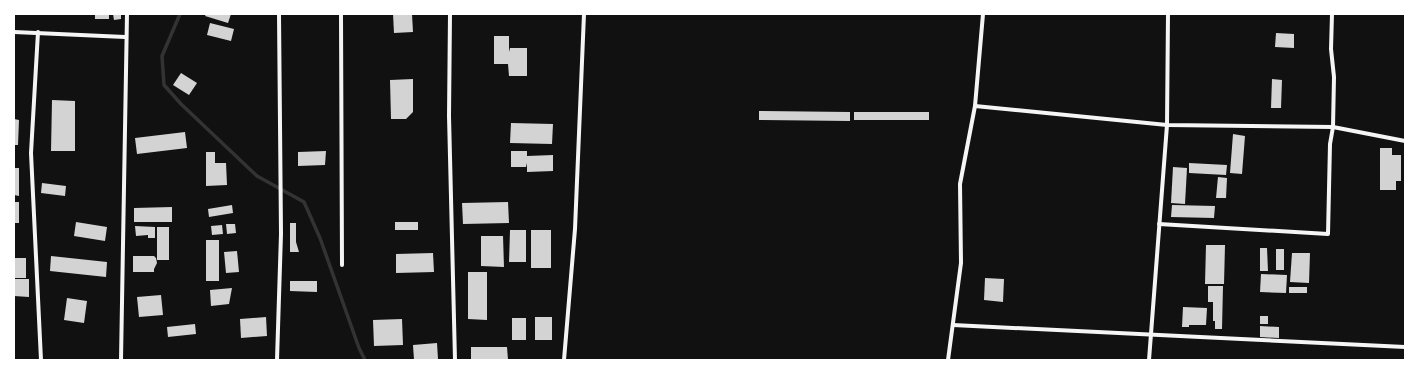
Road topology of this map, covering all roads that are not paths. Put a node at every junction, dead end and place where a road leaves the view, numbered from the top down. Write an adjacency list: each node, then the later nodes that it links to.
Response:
1 (127, 14): 11 (street)
2 (279, 14): 23 (street)
3 (341, 14): 17 (street)
4 (450, 14): 24 (street)
5 (584, 14): 25 (street)
6 (983, 14): 12 (street)
7 (1168, 14): 13 (street)
8 (1332, 14): 14 (street)
9 (14, 32): 10 (street)
10 (38, 32): 11 (street); 21 (street)
11 (126, 37): 22 (street)
12 (975, 106): 13 (street); 18 (street)
13 (1167, 125): 14 (street); 16 (street)
14 (1333, 127): 15 (street); 16 (street)
15 (1405, 141)
16 (1160, 224): 19 (street)
17 (342, 265)
18 (953, 325): 19 (street); 26 (street)
19 (1151, 335): 20 (street); 27 (street)
20 (1405, 347)
21 (41, 360)
22 (121, 360)
23 (277, 360)
24 (455, 360)
25 (564, 360)
26 (948, 360)
27 (1149, 360)

